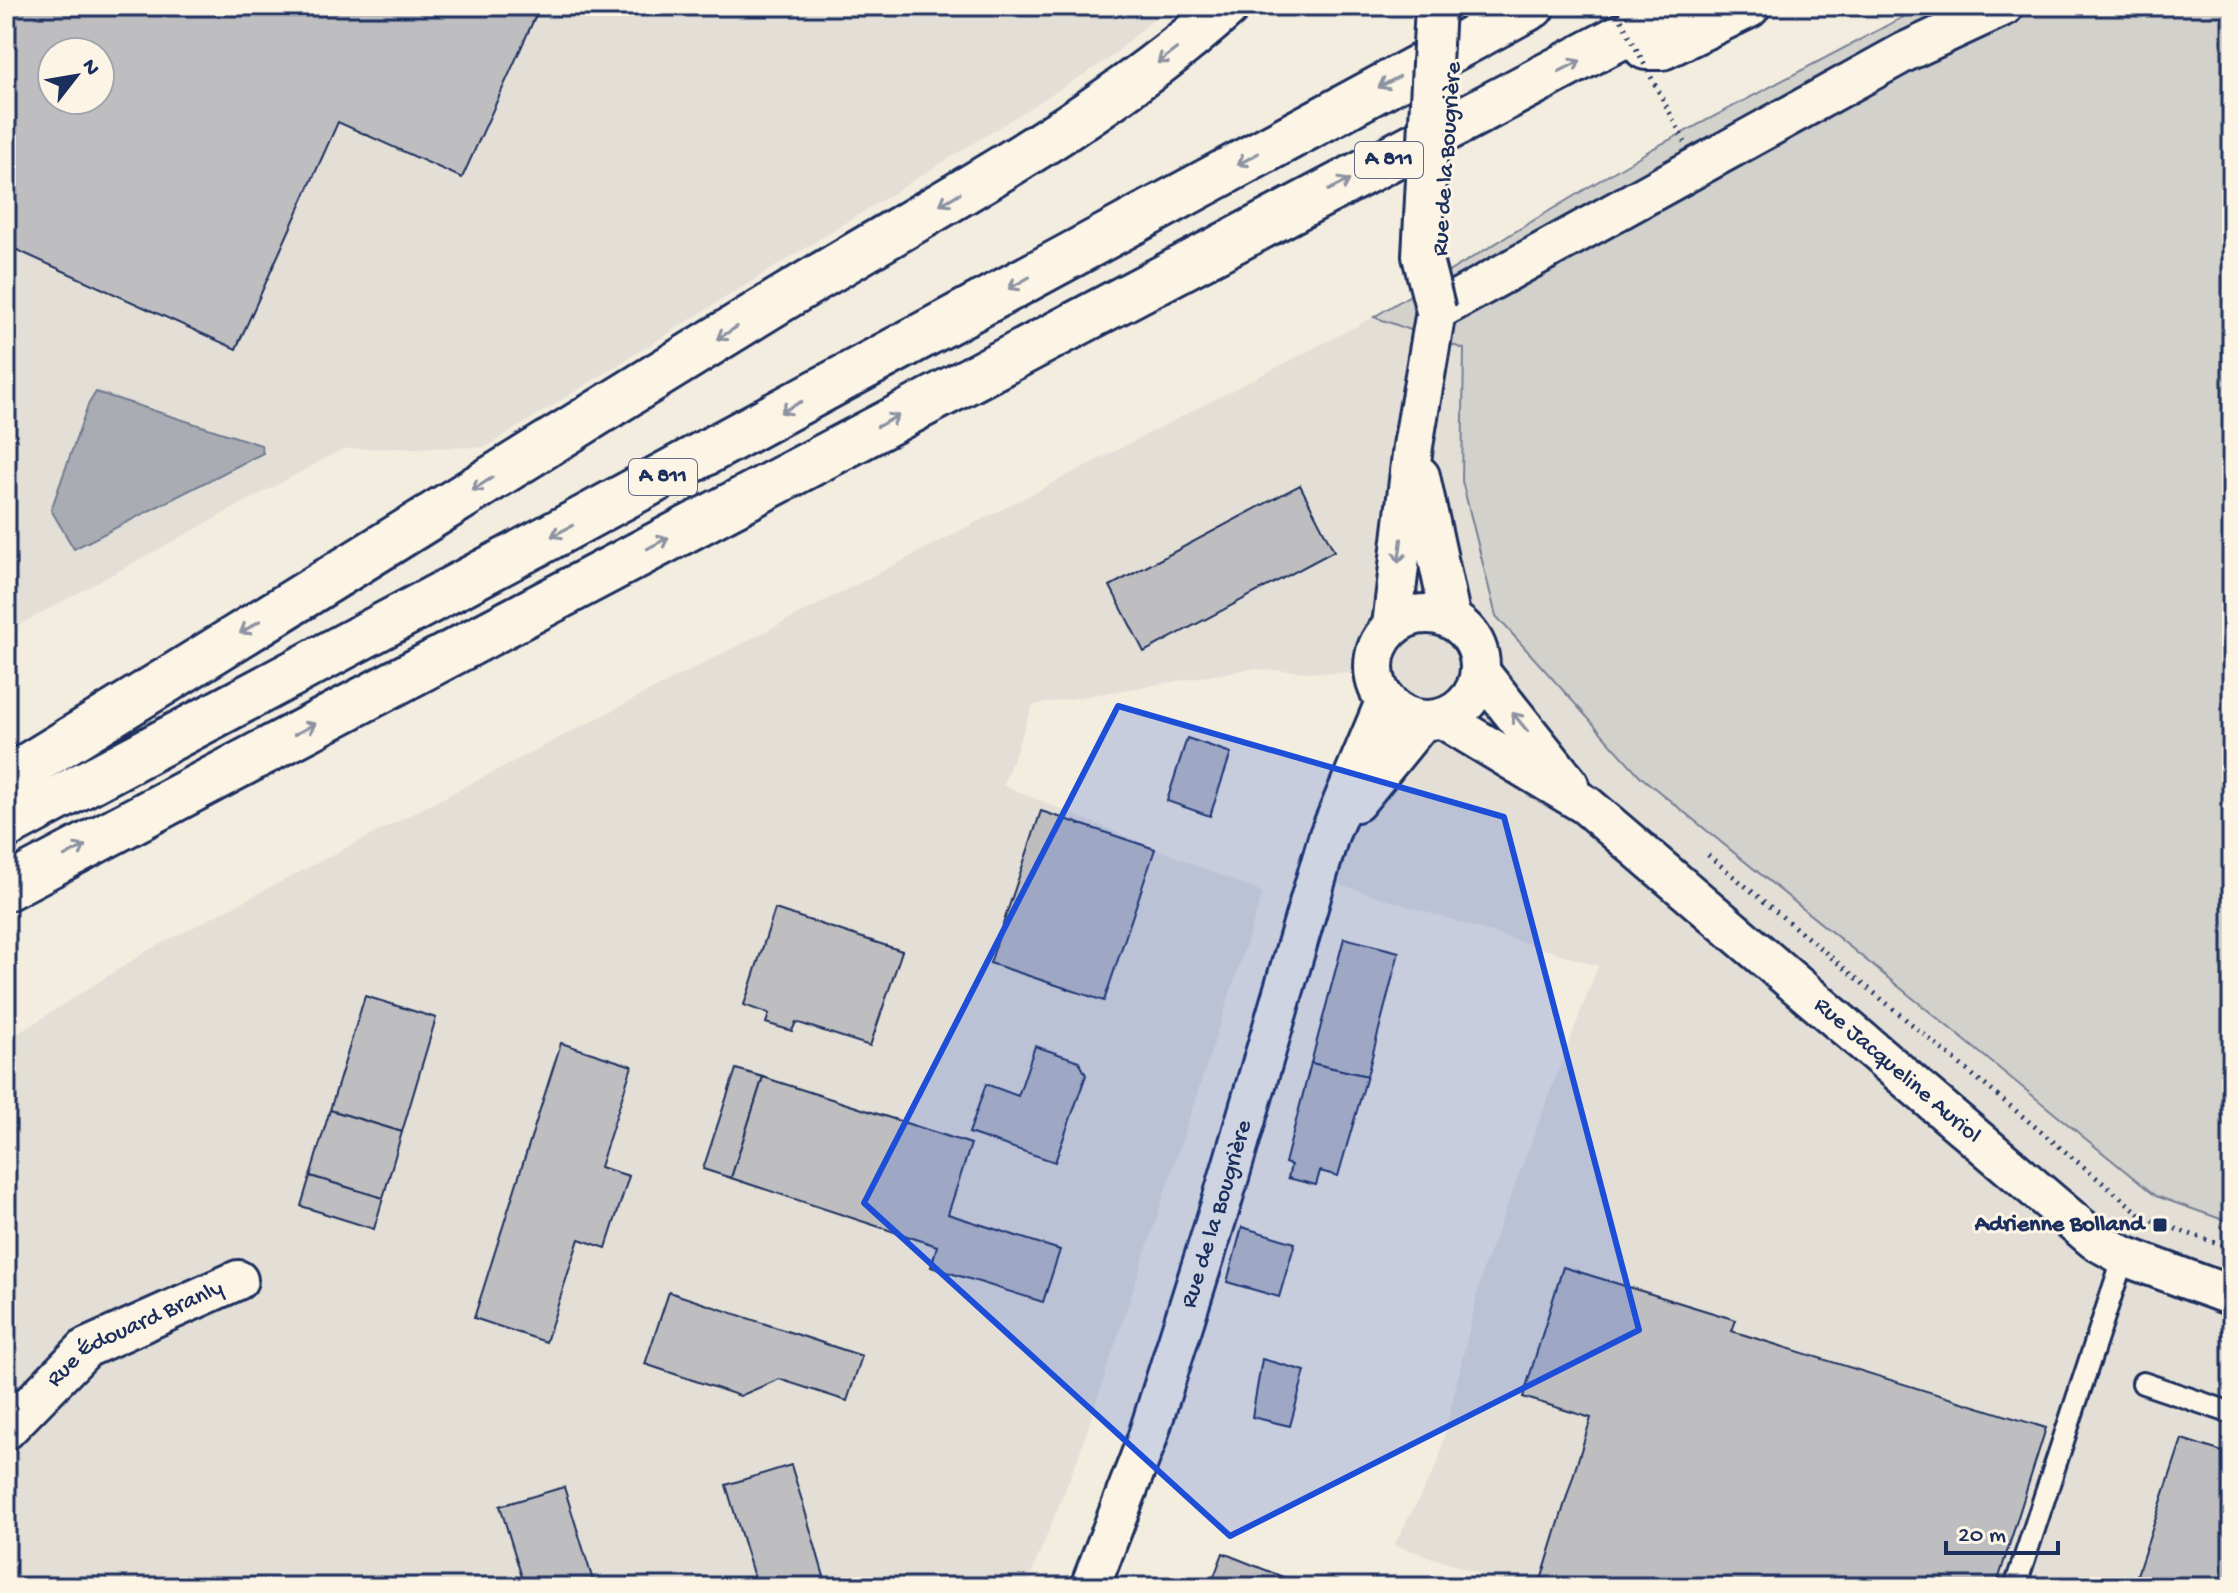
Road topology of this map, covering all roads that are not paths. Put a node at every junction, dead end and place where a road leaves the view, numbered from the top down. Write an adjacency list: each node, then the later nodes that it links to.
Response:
1 (1227, 6): 16 (highway, one-way to 16)
2 (1435, 6): 9 (street, Rue de la Bougrière, bridge)
3 (1457, 6): 9 (street, Rue de la Bougrière)
4 (1532, 6): 18 (highway, A 811, one-way to 18)
5 (1679, 6): 8 (highway, A 811)
6 (1747, 6): 8 (highway)
7 (2004, 6): 9 (street)
8 (1611, 26): 20 (highway, A 811, one-way to 8)
9 (1436, 311): 10 (street, Rue de la Bougrière)
10 (1413, 446): 11 (street, Rue de la Bougrière); 12 (street, Rue de la Bougrière, one-way to 12)
11 (1451, 619): 12 (street); 13 (street)
12 (1392, 626): 14 (street)
13 (1480, 672): 15 (street); 17 (street, Rue Jacqueline Auriol, one-way to 13)
14 (1385, 702): 15 (street); 19 (street, Rue de la Bougrière)
15 (1432, 720): 17 (street, Rue Jacqueline Auriol); 19 (street, Rue de la Bougrière)
16 (6, 779)
17 (1586, 805): 21 (street, Rue Jacqueline Auriol)
18 (6, 826)
19 (1329, 835): 27 (street, Rue de la Bougrière)
20 (6, 888)
21 (2124, 1256): 23 (street, Rue Jacqueline Auriol); 28 (lane)
22 (238, 1280): 26 (street, Rue Édouard Branly)
23 (2232, 1296)
24 (2143, 1383): 25 (lane)
25 (2232, 1413)
26 (6, 1430)
27 (1090, 1587)
28 (2015, 1587)

